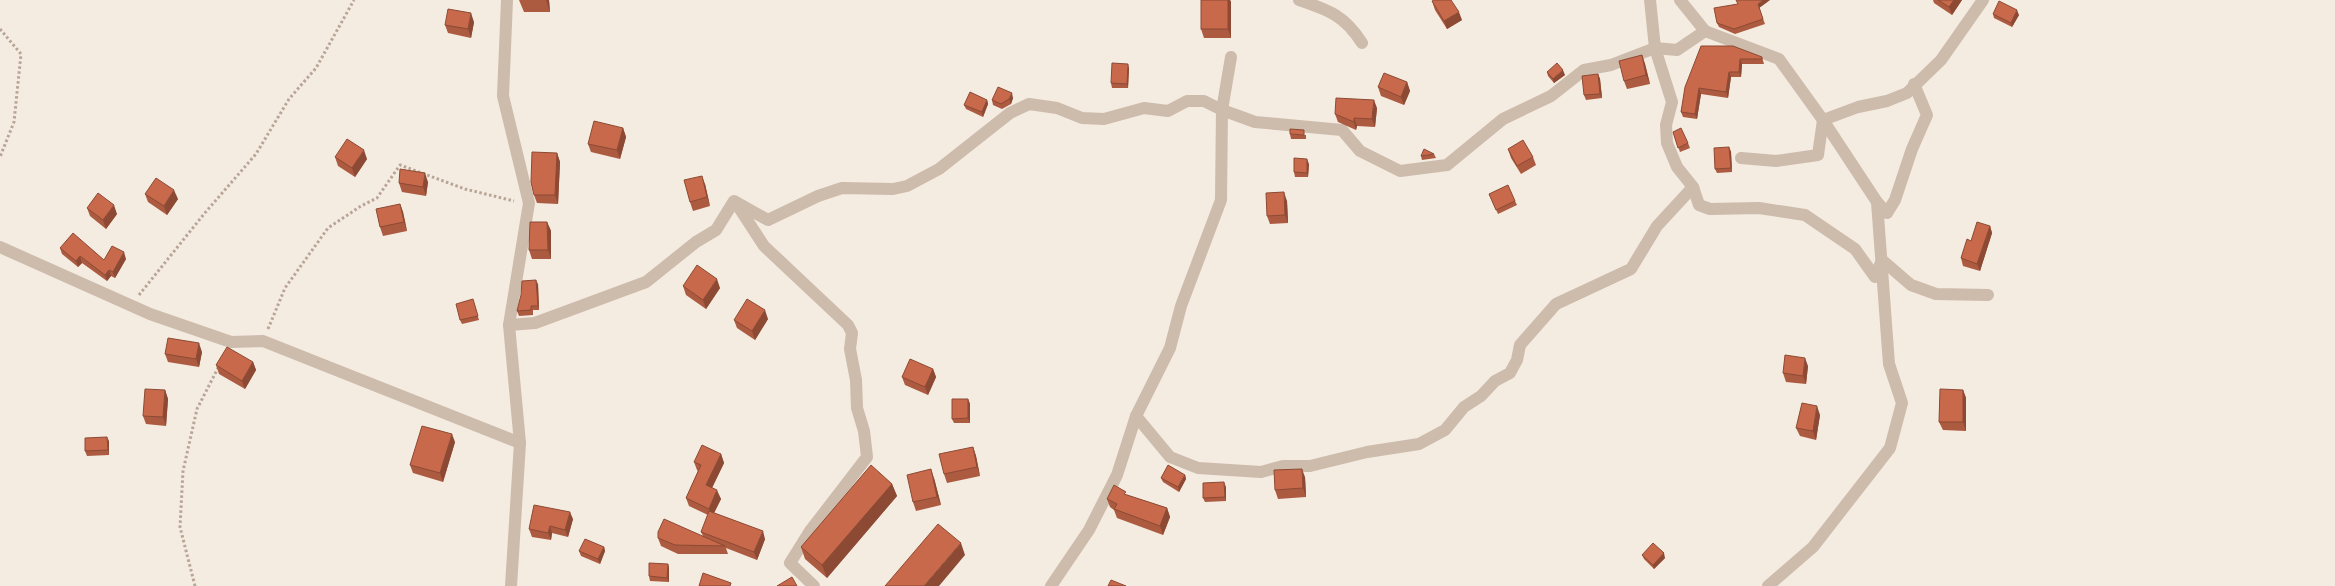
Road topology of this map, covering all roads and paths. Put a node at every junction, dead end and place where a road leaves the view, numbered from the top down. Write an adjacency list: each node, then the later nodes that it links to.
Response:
1 (354, 0): 24 (path)
2 (507, 0): 20 (street)
3 (1299, 0): 9 (street)
4 (1650, 0): 10 (street)
5 (1680, 0): 8 (street)
6 (1983, 0): 12 (street)
7 (0, 29): 15 (path)
8 (1705, 30): 10 (street); 14 (street)
9 (1362, 43)
10 (1655, 48): 13 (street); 17 (street)
11 (1231, 57): 13 (street)
12 (1914, 84): 14 (street); 19 (street)
13 (1222, 110): 18 (street); 28 (street)
14 (1823, 120): 16 (street); 19 (street)
15 (0, 156)
16 (1741, 158)
17 (1693, 187): 22 (street); 28 (street)
18 (734, 201): 25 (street); 32 (street)
19 (1877, 202): 22 (street)
20 (528, 204): 25 (street); 26 (path)
21 (0, 247): 24 (street)
22 (1882, 260): 23 (street); 34 (street)
23 (1988, 295)
24 (130, 305): 27 (street)
25 (509, 325): 29 (street)
26 (263, 341): 27 (street); 29 (street)
27 (231, 342): 30 (path)
28 (1136, 416): 33 (street)
29 (520, 443): 31 (street)
30 (196, 586)
31 (511, 586)
32 (814, 586)
33 (1051, 586)
34 (1768, 586)

